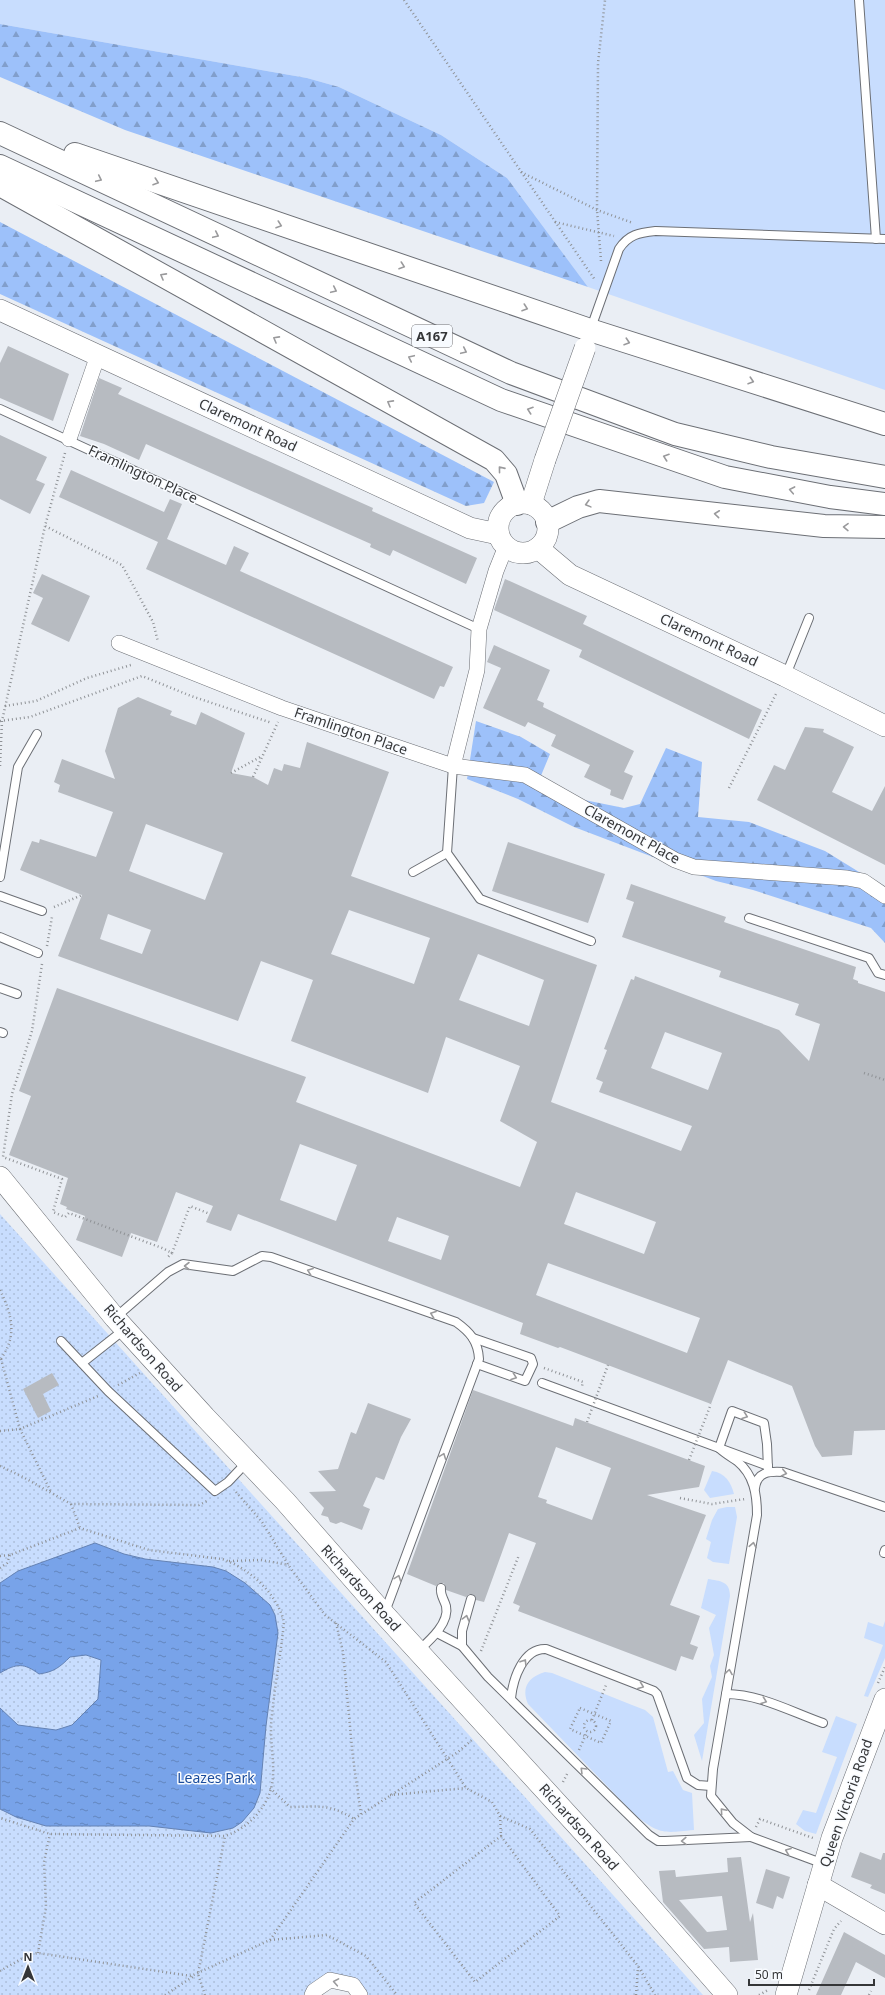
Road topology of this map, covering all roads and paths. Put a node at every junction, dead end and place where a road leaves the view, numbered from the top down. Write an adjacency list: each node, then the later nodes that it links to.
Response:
1 (404, 0): 7 (path)
2 (605, 0): 9 (path)
3 (859, 0): 14 (lane)
4 (0, 129): 19 (highway, one-way to 19)
5 (0, 133): 24 (highway, A167, one-way to 24)
6 (0, 166): 26 (highway, A167, one-way to 6)
7 (521, 172): 9 (path); 10 (path)
8 (0, 184): 25 (highway, one-way to 8)
9 (596, 210): 11 (path); 12 (path)
10 (554, 222): 12 (path); 17 (path)
11 (656, 231): 13 (lane); 14 (lane)
12 (598, 233): 13 (path); 16 (path)
13 (628, 237): 17 (lane)
14 (876, 239): 15 (lane)
15 (885, 239)
16 (601, 262)
17 (603, 291): 19 (lane)
18 (0, 310): 20 (street, Claremont Road)
19 (588, 339): 22 (highway, one-way to 22); 25 (street, bridge)
20 (98, 355): 23 (street); 30 (street, Claremont Road)
21 (0, 409): 23 (lane, Framlington Place)
22 (885, 424)
23 (69, 439): 28 (path); 33 (lane, Framlington Place)
24 (885, 477)
25 (524, 504): 27 (street); 30 (street)
26 (885, 504)
27 (547, 522): 29 (highway, one-way to 27); 31 (street)
28 (45, 526): 35 (path); 37 (path)
29 (885, 527)
30 (502, 540): 31 (street); 33 (street)
31 (538, 548): 36 (street, Claremont Road)
32 (809, 618): 36 (lane)
33 (479, 629): 45 (street)
34 (119, 643): 35 (street, Framlington Place)
35 (162, 659): 37 (path); 45 (street, Framlington Place)
36 (785, 676): 41 (street, Claremont Road); 48 (path)
37 (5, 706): 38 (path)
38 (1, 721): 39 (path); 44 (path)
39 (277, 724): 40 (path); 43 (path)
40 (284, 726)
41 (885, 726)
42 (37, 734): 51 (lane)
43 (262, 756): 46 (path); 47 (path)
44 (0, 766)
45 (453, 766): 49 (lane); 54 (street, Claremont Place)
46 (231, 773)
47 (253, 777)
48 (729, 788)
49 (447, 853): 50 (lane); 58 (lane)
50 (413, 872)
51 (0, 877)
52 (82, 895): 59 (path)
53 (0, 896): 55 (lane)
54 (885, 896)
55 (42, 911)
56 (749, 918): 62 (lane)
57 (0, 937): 60 (lane)
58 (591, 941)
59 (46, 947)
60 (38, 953)
61 (43, 961): 69 (path)
62 (885, 975)
63 (0, 988): 64 (lane)
64 (17, 994)
65 (864, 1073): 66 (path)
66 (885, 1080)
67 (0, 1177): 72 (street, Richardson Road)
68 (210, 1214): 69 (path)
69 (172, 1253): 70 (path)
70 (166, 1258)
71 (0, 1290): 75 (path)
72 (120, 1323): 73 (lane, one-way to 72); 76 (street, Richardson Road); 77 (lane)
73 (473, 1338): 78 (lane); 78 (lane, one-way to 73)
74 (61, 1342): 77 (lane)
75 (0, 1360): 84 (path)
76 (155, 1362): 81 (path); 88 (street, Richardson Road)
77 (82, 1363): 81 (lane)
78 (478, 1364): 108 (lane, one-way to 78)
79 (608, 1365): 83 (path, bridge)
80 (542, 1383): 86 (lane)
81 (108, 1391): 84 (path); 93 (lane)
82 (711, 1404): 87 (path, bridge)
83 (587, 1422)
84 (20, 1429): 85 (path); 94 (path)
85 (0, 1431)
86 (719, 1448): 90 (lane); 90 (lane, one-way to 90); 92 (lane)
87 (689, 1460)
88 (247, 1461): 91 (lane); 108 (street, Richardson Road)
89 (0, 1466): 94 (path)
90 (768, 1469): 92 (lane); 98 (lane, one-way to 98)
91 (228, 1482): 93 (lane); 104 (path)
92 (755, 1488): 115 (lane, one-way to 92)
93 (215, 1491): 97 (path)
94 (51, 1492): 97 (path)
95 (680, 1498): 96 (path)
96 (745, 1499)
97 (72, 1504): 99 (path)
98 (885, 1508)
99 (80, 1528): 100 (path); 103 (path)
100 (10, 1555): 102 (path); 105 (path)
101 (519, 1555): 113 (path)
102 (0, 1556)
103 (228, 1561): 104 (path); 127 (path)
104 (289, 1566): 109 (path)
105 (0, 1568)
106 (441, 1588): 110 (lane)
107 (471, 1599): 111 (lane, one-way to 107)
108 (384, 1614): 112 (street, Richardson Road)
109 (336, 1623): 125 (path); 130 (path)
110 (437, 1633): 111 (lane); 112 (lane)
111 (462, 1646): 113 (lane)
112 (418, 1651): 121 (street, Richardson Road)
113 (474, 1661): 116 (lane)
114 (610, 1674): 116 (lane, one-way to 114); 118 (path); 126 (lane, one-way to 126)
115 (726, 1694): 120 (lane, one-way to 120); 126 (lane)
116 (511, 1698): 137 (lane, one-way to 116)
117 (885, 1699): 139 (street, Queen Victoria Road)
118 (595, 1714): 119 (path); 123 (path); 123 (path)
119 (592, 1720): 122 (path); 122 (path)
120 (823, 1723)
121 (487, 1726): 125 (path); 156 (street, Richardson Road)
122 (587, 1732): 123 (path)
123 (586, 1736): 124 (path)
124 (583, 1742)
125 (447, 1758): 128 (path); 129 (path)
126 (711, 1786): 137 (lane, one-way to 126)
127 (270, 1788): 133 (path); 135 (path)
128 (466, 1788): 129 (path); 131 (path)
129 (390, 1795): 130 (path)
130 (361, 1814): 133 (path)
131 (500, 1816): 136 (path); 145 (path)
132 (0, 1818): 134 (path)
133 (354, 1819): 143 (path)
134 (50, 1834): 135 (path); 144 (path)
135 (225, 1836): 147 (path)
136 (501, 1836): 136 (path)
137 (751, 1837): 138 (path); 139 (lane, one-way to 137)
138 (818, 1840)
139 (824, 1865): 140 (street, Queen Victoria Road)
140 (818, 1885): 142 (street); 157 (street, Queen Victoria Road)
141 (844, 1920): 158 (path)
142 (885, 1924)
143 (270, 1940): 147 (path); 153 (path)
144 (38, 1953): 146 (path); 147 (path)
145 (638, 1966): 154 (path); 155 (path)
146 (0, 1971)
147 (198, 1974): 149 (path); 150 (path)
148 (871, 1991): 159 (path)
149 (166, 1995)
150 (205, 1995)
151 (312, 1995): 152 (street, one-way to 151)
152 (360, 1995)
153 (398, 1995)
154 (636, 1995)
155 (655, 1995)
156 (727, 1995)
157 (786, 1995)
158 (806, 1995)
159 (869, 1995)

